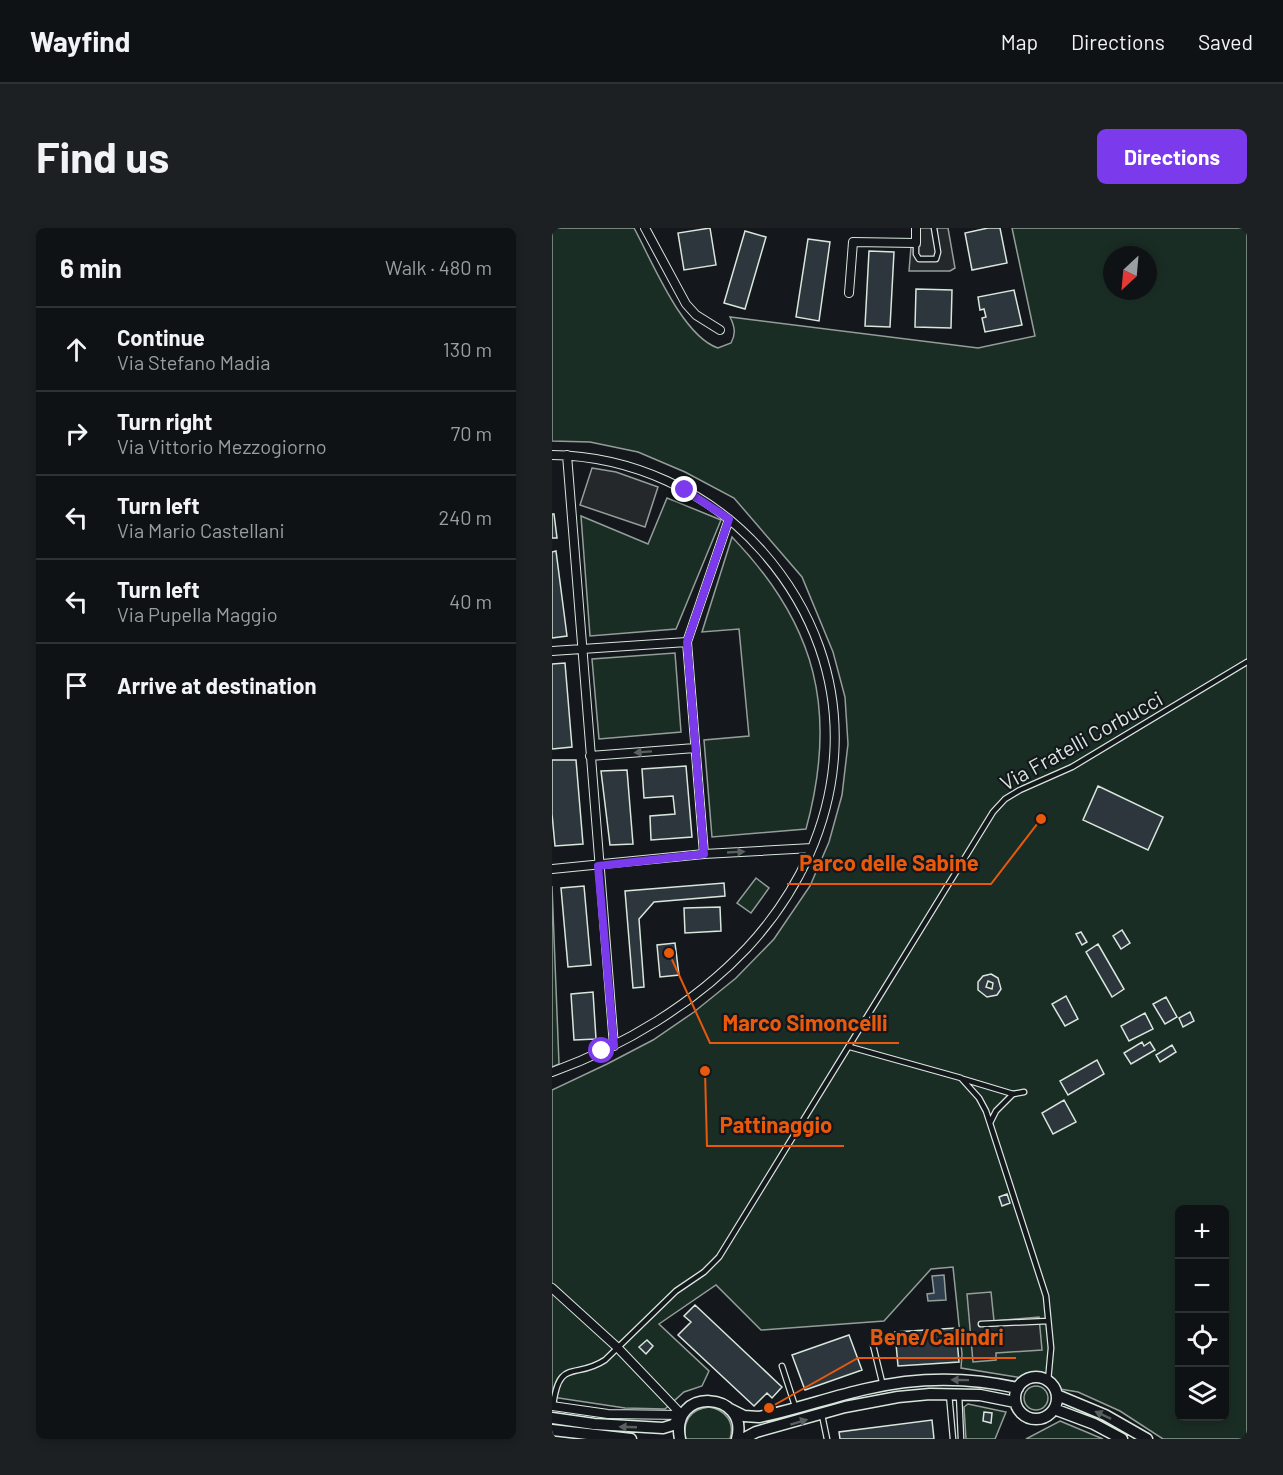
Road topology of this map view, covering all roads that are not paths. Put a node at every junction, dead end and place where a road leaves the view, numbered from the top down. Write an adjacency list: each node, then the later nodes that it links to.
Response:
1 (645, 228): 6 (street)
2 (916, 228): 4 (street)
3 (934, 228): 4 (lane)
4 (916, 243): 5 (street)
5 (849, 293)
6 (720, 330)
7 (552, 454): 8 (street)
8 (567, 455): 9 (street); 11 (street)
9 (729, 519): 10 (street); 16 (street)
10 (687, 642): 11 (street); 14 (street)
11 (582, 649): 12 (street); 15 (street)
12 (552, 651)
13 (1247, 662): 21 (lane, Via Fratelli Corbucci)
14 (695, 748): 15 (street, one-way to 15); 17 (street)
15 (590, 756): 18 (street)
16 (812, 848): 17 (street, one-way to 16); 20 (street)
17 (704, 854): 18 (street)
18 (598, 866): 19 (street); 20 (street)
19 (552, 869)
20 (614, 1046): 22 (street)
21 (850, 1047): 23 (lane); 31 (lane, Via Fratelli Corbucci)
22 (552, 1072)
23 (961, 1078): 25 (lane); 26 (lane)
24 (1024, 1092): 25 (lane)
25 (1013, 1094): 26 (lane)
26 (990, 1123): 28 (lane)
27 (552, 1288): 31 (street)
28 (1048, 1321): 29 (lane); 33 (lane)
29 (981, 1324)
30 (873, 1345): 34 (lane)
31 (618, 1348): 39 (lane, Via Fratelli Corbucci); 43 (street)
32 (782, 1366): 40 (lane)
33 (1048, 1381): 35 (street); 37 (street)
34 (882, 1386): 35 (street, one-way to 34); 40 (street)
35 (1018, 1388): 38 (street)
36 (954, 1394): 38 (street); 44 (street); 52 (lane); 53 (lane)
37 (1057, 1395): 42 (street); 55 (street, one-way to 37)
38 (1015, 1402): 42 (street)
39 (553, 1406): 43 (street)
40 (796, 1408): 41 (street)
41 (730, 1409): 43 (street); 49 (street)
42 (1054, 1409): 54 (street)
43 (682, 1415): 45 (street, one-way to 45); 48 (street)
44 (821, 1415): 50 (street, one-way to 44); 51 (lane)
45 (552, 1418)
46 (552, 1430): 47 (street)
47 (631, 1439)
48 (680, 1439)
49 (737, 1439)
50 (743, 1439)
51 (827, 1439)
52 (953, 1439)
53 (961, 1439)
54 (1122, 1439)
55 (1147, 1439)

